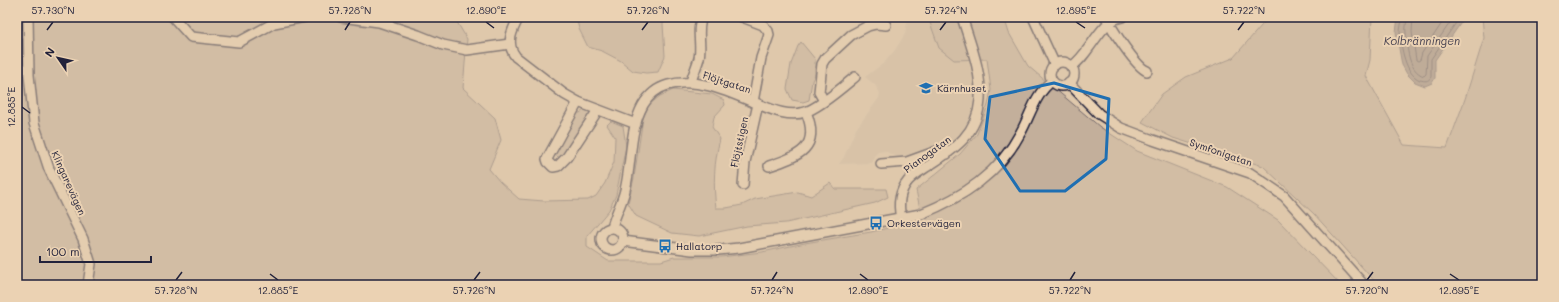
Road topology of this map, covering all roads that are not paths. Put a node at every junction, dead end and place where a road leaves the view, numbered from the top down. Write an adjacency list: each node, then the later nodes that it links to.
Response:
1 (28, 17): 34 (street, Klingarevägen)
2 (173, 17): 3 (street)
3 (304, 17)
4 (341, 17): 13 (street)
5 (519, 17): 13 (street)
6 (702, 17): 19 (street)
7 (742, 17): 23 (street, Flöjtstigen)
8 (962, 17): 27 (street, Pianogatan)
9 (1033, 17): 14 (street)
10 (1122, 17): 11 (street)
11 (1108, 20): 15 (street); 16 (street)
12 (886, 25): 21 (street)
13 (510, 44): 22 (street)
14 (1055, 65): 15 (street); 18 (street)
15 (1071, 67): 20 (street)
16 (1147, 71)
17 (855, 77): 21 (street, Flöjtgatan)
18 (1052, 81): 20 (street); 31 (street)
19 (691, 82): 23 (street, Flöjtgatan); 26 (street, Flöjtgatan)
20 (1069, 83): 35 (street, Symfonigatan)
21 (824, 101): 25 (street, Flöjtgatan)
22 (578, 102): 24 (street); 24 (street)
23 (756, 103): 25 (street, Flöjtgatan); 30 (street, Flöjtstigen)
24 (598, 110): 26 (street)
25 (806, 112): 29 (street)
26 (636, 124): 32 (street, Flöjtgatan)
27 (947, 154): 28 (street); 31 (street, Pianogatan)
28 (881, 164)
29 (769, 166)
30 (744, 185)
31 (901, 218): 33 (street)
32 (612, 227): 33 (street); 33 (street)
33 (623, 241)
34 (88, 285)
35 (1364, 285)

